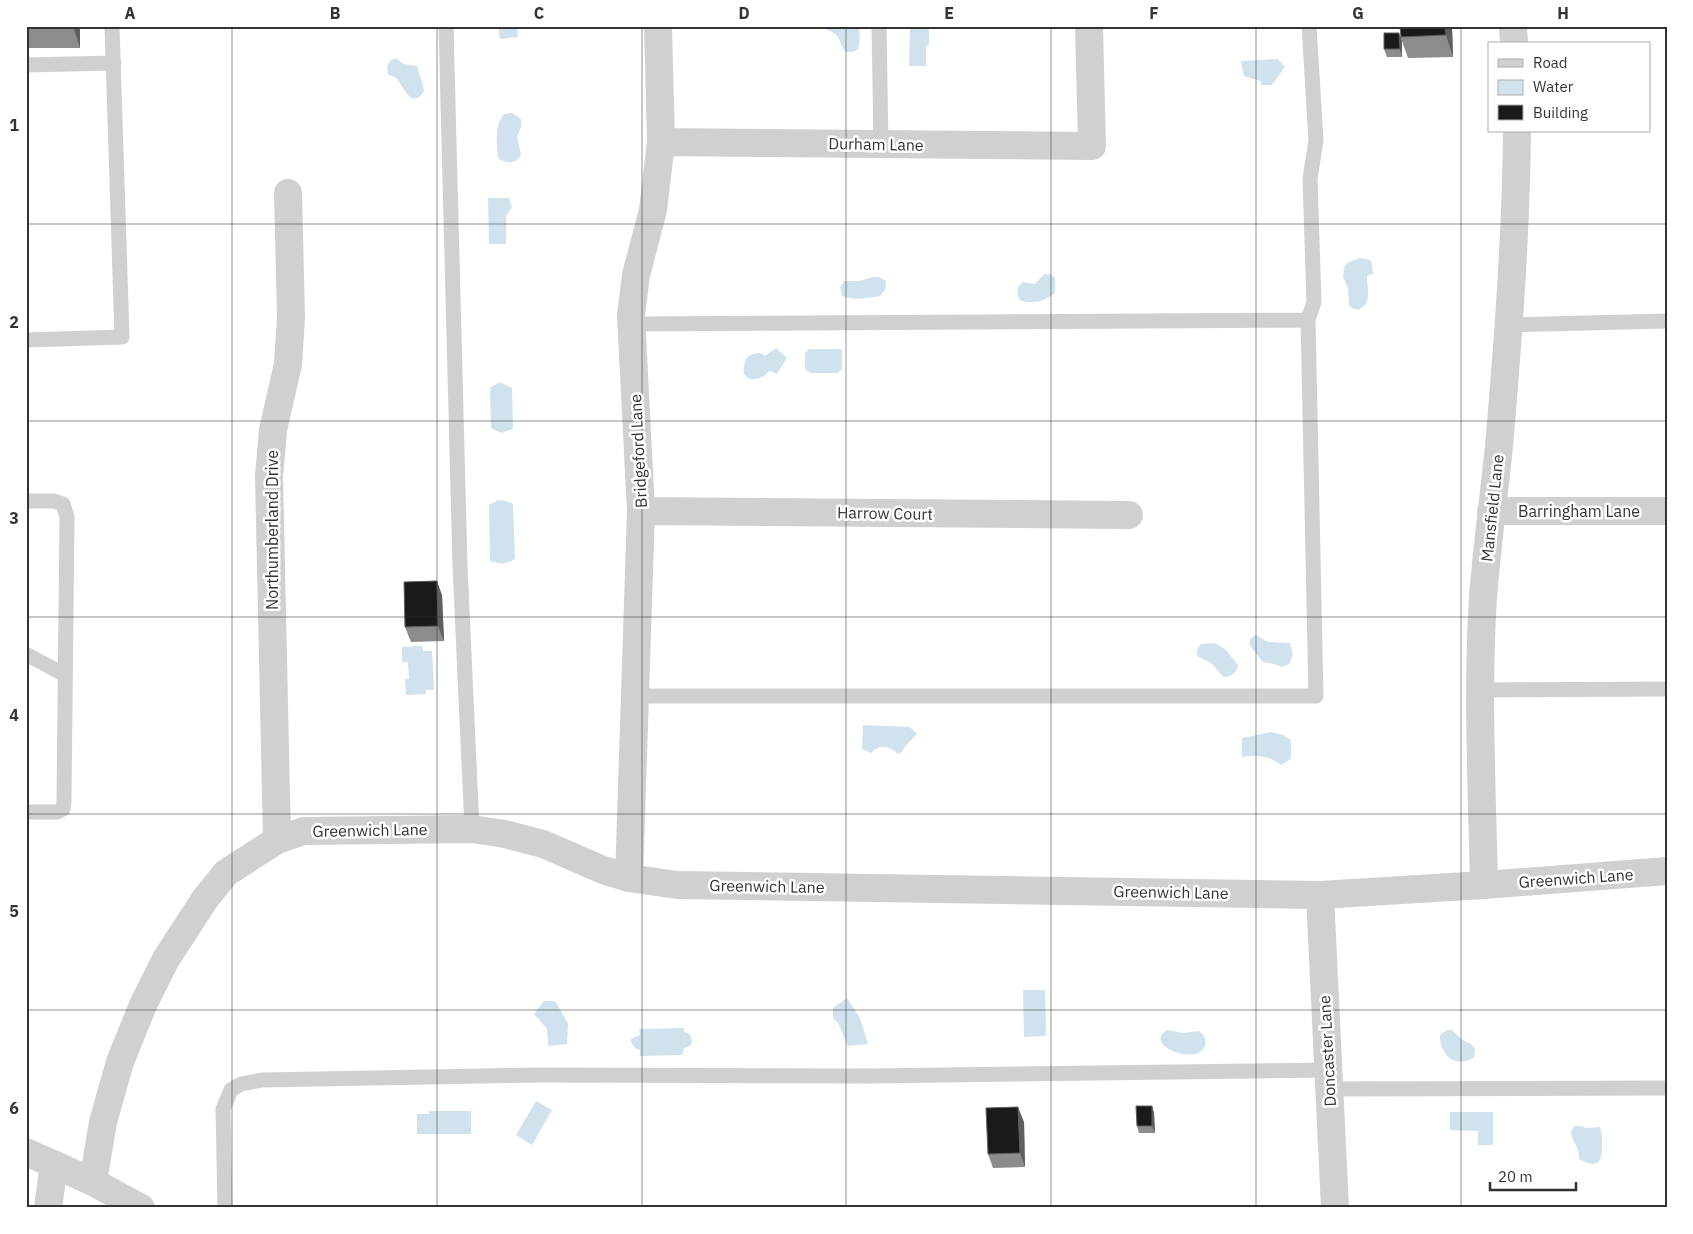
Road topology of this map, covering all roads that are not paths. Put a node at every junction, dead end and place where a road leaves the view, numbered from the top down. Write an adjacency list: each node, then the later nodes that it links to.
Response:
1 (112, 26): 9 (lane)
2 (446, 26): 31 (lane)
3 (658, 26): 12 (street, Bridgeford Lane)
4 (878, 26): 13 (lane)
5 (1089, 26): 13 (street, Durham Lane)
6 (1309, 26): 15 (lane)
7 (1513, 26): 8 (street)
8 (1514, 42)
9 (114, 63): 10 (lane); 19 (lane)
10 (26, 65)
11 (1517, 132): 18 (street, Mansfield Lane)
12 (661, 142): 13 (street, Durham Lane); 17 (street, Bridgeford Lane)
13 (881, 144)
14 (288, 193): 32 (street, Northumberland Drive)
15 (1308, 320): 17 (lane); 29 (lane)
16 (1667, 322): 18 (lane)
17 (632, 324): 21 (street, Bridgeford Lane)
18 (1508, 325): 22 (street, Mansfield Lane)
19 (26, 340)
20 (26, 501): 26 (lane)
21 (641, 510): 24 (street, Harrow Court); 29 (street, Bridgeford Lane)
22 (1491, 511): 23 (street, Barringham Lane); 28 (street, Mansfield Lane)
23 (1667, 511)
24 (1129, 515)
25 (26, 654): 26 (lane)
26 (64, 675): 30 (lane)
27 (1667, 689): 28 (lane)
28 (1481, 690): 35 (street, Mansfield Lane)
29 (635, 696): 34 (street, Bridgeford Lane)
30 (26, 812)
31 (472, 829): 32 (street, Greenwich Lane); 34 (street, Greenwich Lane)
32 (276, 840): 41 (street, Greenwich Lane)
33 (1667, 871): 35 (street, Greenwich Lane)
34 (629, 878): 36 (street, Greenwich Lane)
35 (1484, 885): 36 (street, Greenwich Lane)
36 (1320, 895): 37 (street, Doncaster Lane)
37 (1329, 1079): 38 (lane); 44 (lane); 45 (street, Doncaster Lane)
38 (1667, 1088)
39 (26, 1152): 40 (street)
40 (54, 1164): 41 (street); 42 (street)
41 (93, 1182): 43 (street)
42 (48, 1208)
43 (141, 1208)
44 (225, 1208)
45 (1334, 1208)

